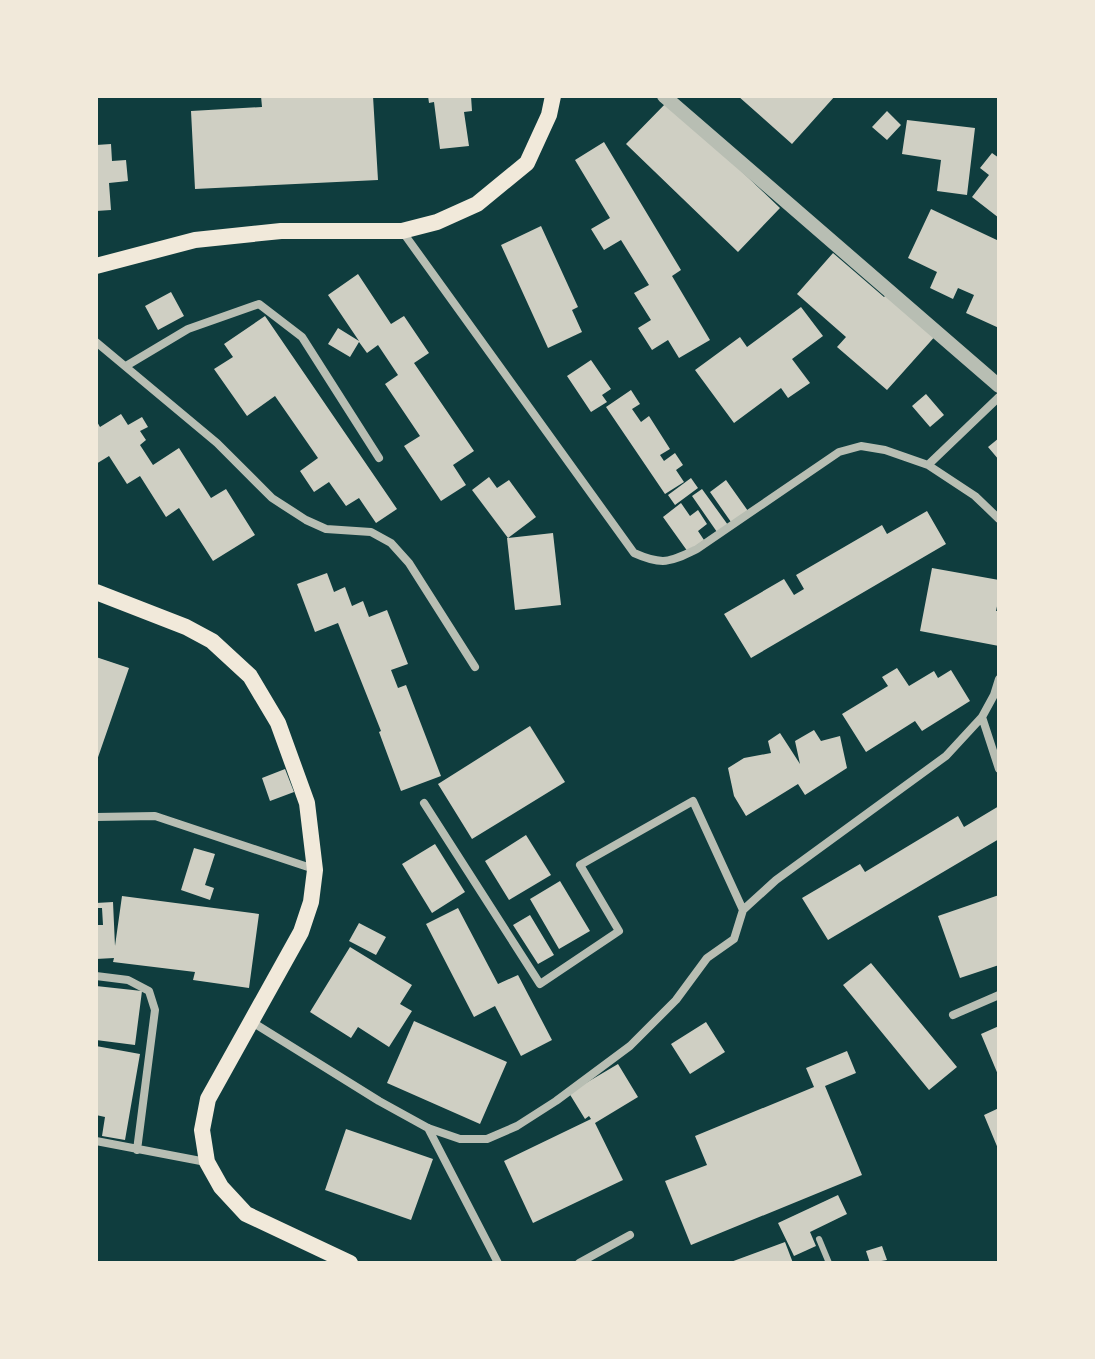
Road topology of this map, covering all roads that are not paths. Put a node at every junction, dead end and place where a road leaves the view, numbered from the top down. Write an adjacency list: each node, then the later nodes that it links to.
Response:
1 (553, 96): 3 (main road)
2 (664, 96): 7 (street)
3 (402, 231): 4 (main road); 10 (street)
4 (96, 266)
5 (96, 342): 6 (street)
6 (126, 366): 9 (street); 13 (street)
7 (999, 386)
8 (999, 397): 10 (street)
9 (379, 458)
10 (928, 465): 11 (street)
11 (999, 519)
12 (96, 592): 19 (main road)
13 (475, 667)
14 (999, 679): 15 (street)
15 (982, 717): 16 (street); 20 (street)
16 (999, 769)
17 (424, 803): 20 (street)
18 (96, 817): 19 (street)
19 (315, 870): 24 (main road)
20 (743, 910): 25 (street)
21 (96, 976): 27 (street)
22 (999, 995): 23 (street)
23 (953, 1015)
24 (252, 1022): 25 (street); 28 (main road)
25 (428, 1128): 32 (street)
26 (96, 1141): 27 (street)
27 (137, 1150): 28 (street)
28 (207, 1162): 31 (main road)
29 (630, 1235): 33 (street)
30 (819, 1239): 34 (lane)
31 (350, 1263)
32 (498, 1263)
33 (579, 1263)
34 (829, 1263)

